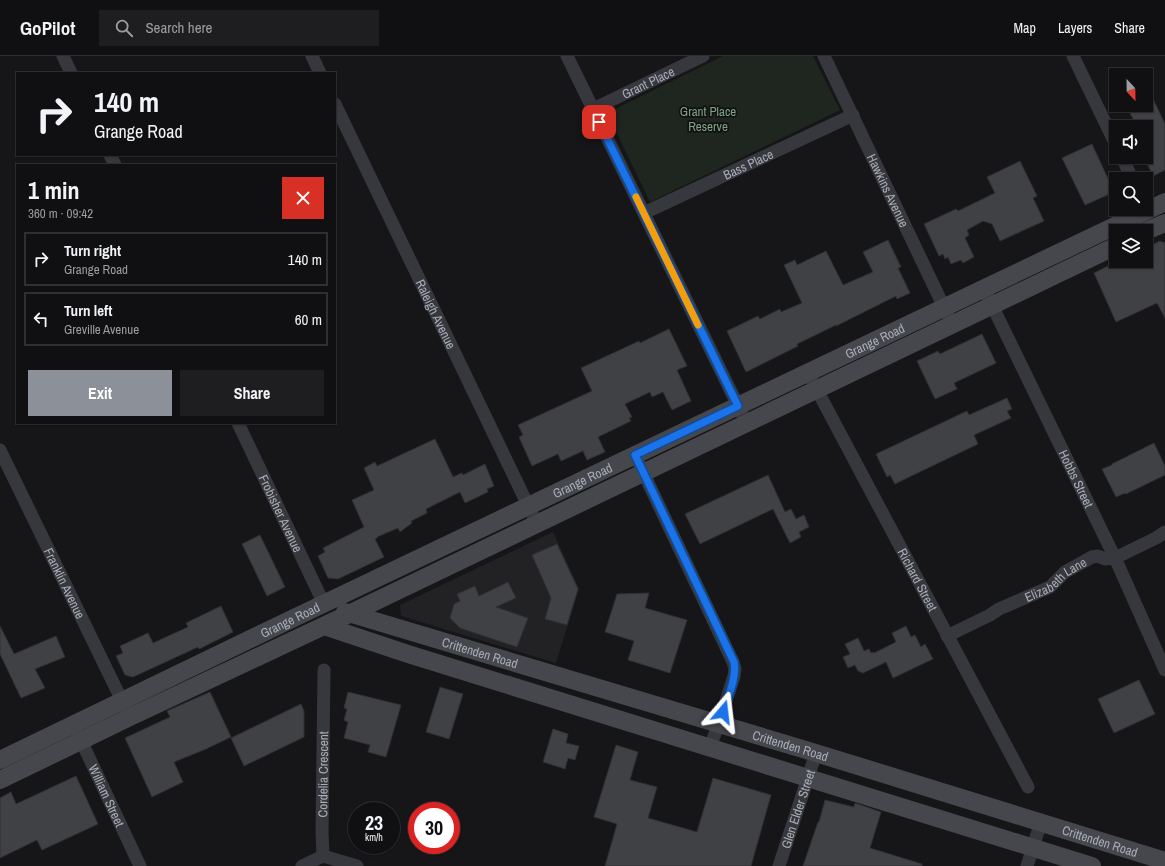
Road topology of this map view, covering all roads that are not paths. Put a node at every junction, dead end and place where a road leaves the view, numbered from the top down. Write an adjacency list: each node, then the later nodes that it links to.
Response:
1 (63, 56): 7 (street)
2 (312, 56): 8 (street)
3 (567, 56): 10 (street)
4 (703, 56): 10 (street, Grant Place)
5 (824, 56): 11 (street, Hawkins Avenue)
6 (1073, 56): 12 (street)
7 (71, 72)
8 (320, 72)
9 (336, 106): 34 (street, Raleigh Avenue)
10 (593, 109): 16 (street)
11 (853, 115): 16 (street, Bass Place); 24 (street, Hawkins Avenue)
12 (1109, 131)
13 (1165, 202): 14 (main road, Grange Road)
14 (1153, 207)
15 (1153, 212): 18 (street)
16 (644, 213): 28 (street)
17 (1133, 216): 22 (main road, Grange Road)
18 (1165, 218)
19 (1165, 223): 20 (main road)
20 (1153, 229)
21 (1109, 249): 23 (main road, Grange Road)
22 (984, 289): 23 (street, Hobbs Street); 24 (main road, Grange Road)
23 (992, 305): 25 (main road, Grange Road); 37 (street, Hobbs Street)
24 (944, 308): 25 (street, Hawkins Avenue); 26 (main road, Grange Road)
25 (952, 324): 27 (main road, Grange Road)
26 (808, 373): 27 (street, Richard Street); 28 (main road, Grange Road)
27 (816, 389): 29 (main road, Grange Road); 43 (street, Richard Street)
28 (738, 406): 29 (street); 32 (main road, Grange Road)
29 (747, 423): 33 (main road, Grange Road)
30 (238, 424): 39 (street, Frobisher Avenue)
31 (0, 450): 46 (street, Franklin Avenue)
32 (635, 455): 33 (street); 34 (main road, Grange Road)
33 (643, 473): 35 (main road, Grange Road); 48 (street)
34 (528, 506): 35 (street, Raleigh Avenue); 39 (main road, Grange Road)
35 (536, 524): 38 (main road, Grange Road)
36 (1165, 532): 37 (street)
37 (1115, 558): 43 (street, Elizabeth Lane); 45 (street, Hobbs Street)
38 (395, 592): 40 (main road, Grange Road); 42 (main road)
39 (324, 604): 40 (main road, Crittenden Road); 41 (main road); 46 (main road, Grange Road)
40 (349, 614): 41 (main road, Grange Road); 42 (main road, Crittenden Road)
41 (324, 626): 47 (main road, Grange Road); 51 (main road, Crittenden Road)
42 (392, 627): 48 (main road, Crittenden Road)
43 (947, 636): 56 (street, Richard Street)
44 (324, 670): 59 (street, Cordelia Crescent)
45 (1165, 670)
46 (122, 701): 47 (street, Franklin Avenue); 49 (main road, Grange Road)
47 (130, 717): 50 (main road, Grange Road)
48 (719, 723): 51 (street); 52 (main road, Crittenden Road)
49 (74, 725): 50 (street, William Street); 53 (main road, Grange Road)
50 (81, 741): 55 (main road, Grange Road); 61 (street, William Street)
51 (710, 747): 54 (main road, Crittenden Road)
52 (816, 753): 54 (street, Glen Elder Street); 57 (main road, Crittenden Road)
53 (0, 760)
54 (808, 777): 58 (main road, Crittenden Road); 64 (street, Glen Elder Street)
55 (0, 780)
56 (1028, 787)
57 (1041, 822): 58 (street); 60 (main road, Crittenden Road)
58 (1033, 847): 65 (street); 66 (main road, Crittenden Road)
59 (323, 856): 62 (street); 63 (street)
60 (1165, 861)
61 (140, 866)
62 (302, 866)
63 (357, 866)
64 (779, 866)
65 (1027, 866)
66 (1092, 866)

